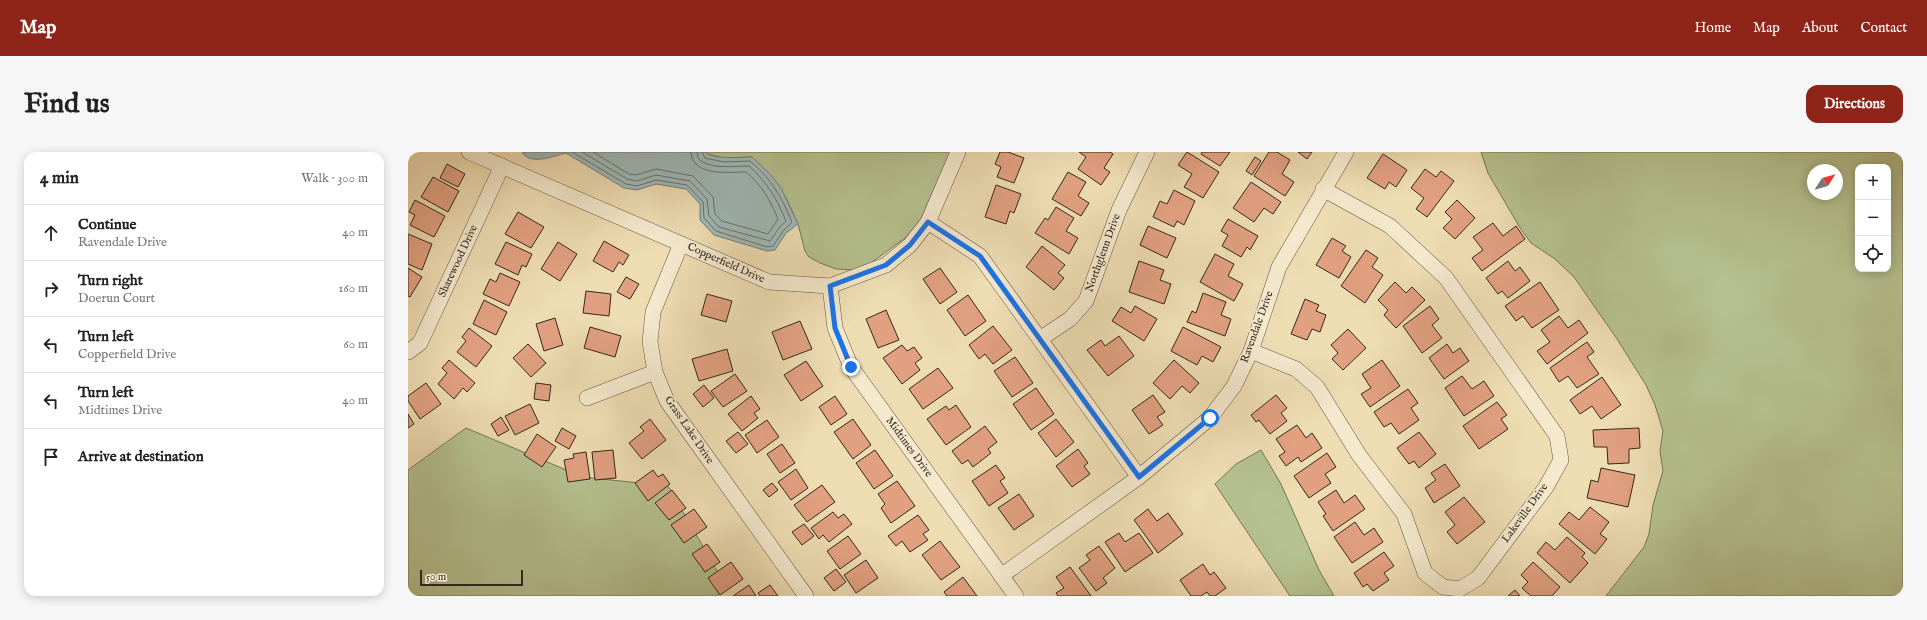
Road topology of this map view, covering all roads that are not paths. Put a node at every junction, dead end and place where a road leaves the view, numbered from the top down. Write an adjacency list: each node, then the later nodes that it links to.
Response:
1 (469, 152): 5 (street, Copperfield Drive)
2 (958, 152): 7 (street, Copperfield Drive)
3 (1147, 152): 10 (street, Northglenn Drive)
4 (1346, 152): 6 (street, Ravendale Drive)
5 (502, 166): 8 (street, Copperfield Drive); 12 (street, Sharewood Drive)
6 (1323, 189): 11 (street, Ravendale Drive); 11 (street, Lakeville Drive)
7 (928, 222): 9 (street, Copperfield Drive); 10 (street)
8 (681, 244): 9 (street, Copperfield Drive); 13 (street, Grass Lake Drive)
9 (830, 286): 16 (street, Midtimes Drive)
10 (1040, 339): 15 (street)
11 (1251, 351): 15 (street, Ravendale Drive)
12 (408, 352)
13 (655, 372): 14 (street); 17 (street, Grass Lake Drive)
14 (587, 398)
15 (1139, 477): 16 (street, Ravendale Drive)
16 (1001, 576): 18 (street, Midtimes Drive)
17 (806, 596)
18 (1016, 596)

